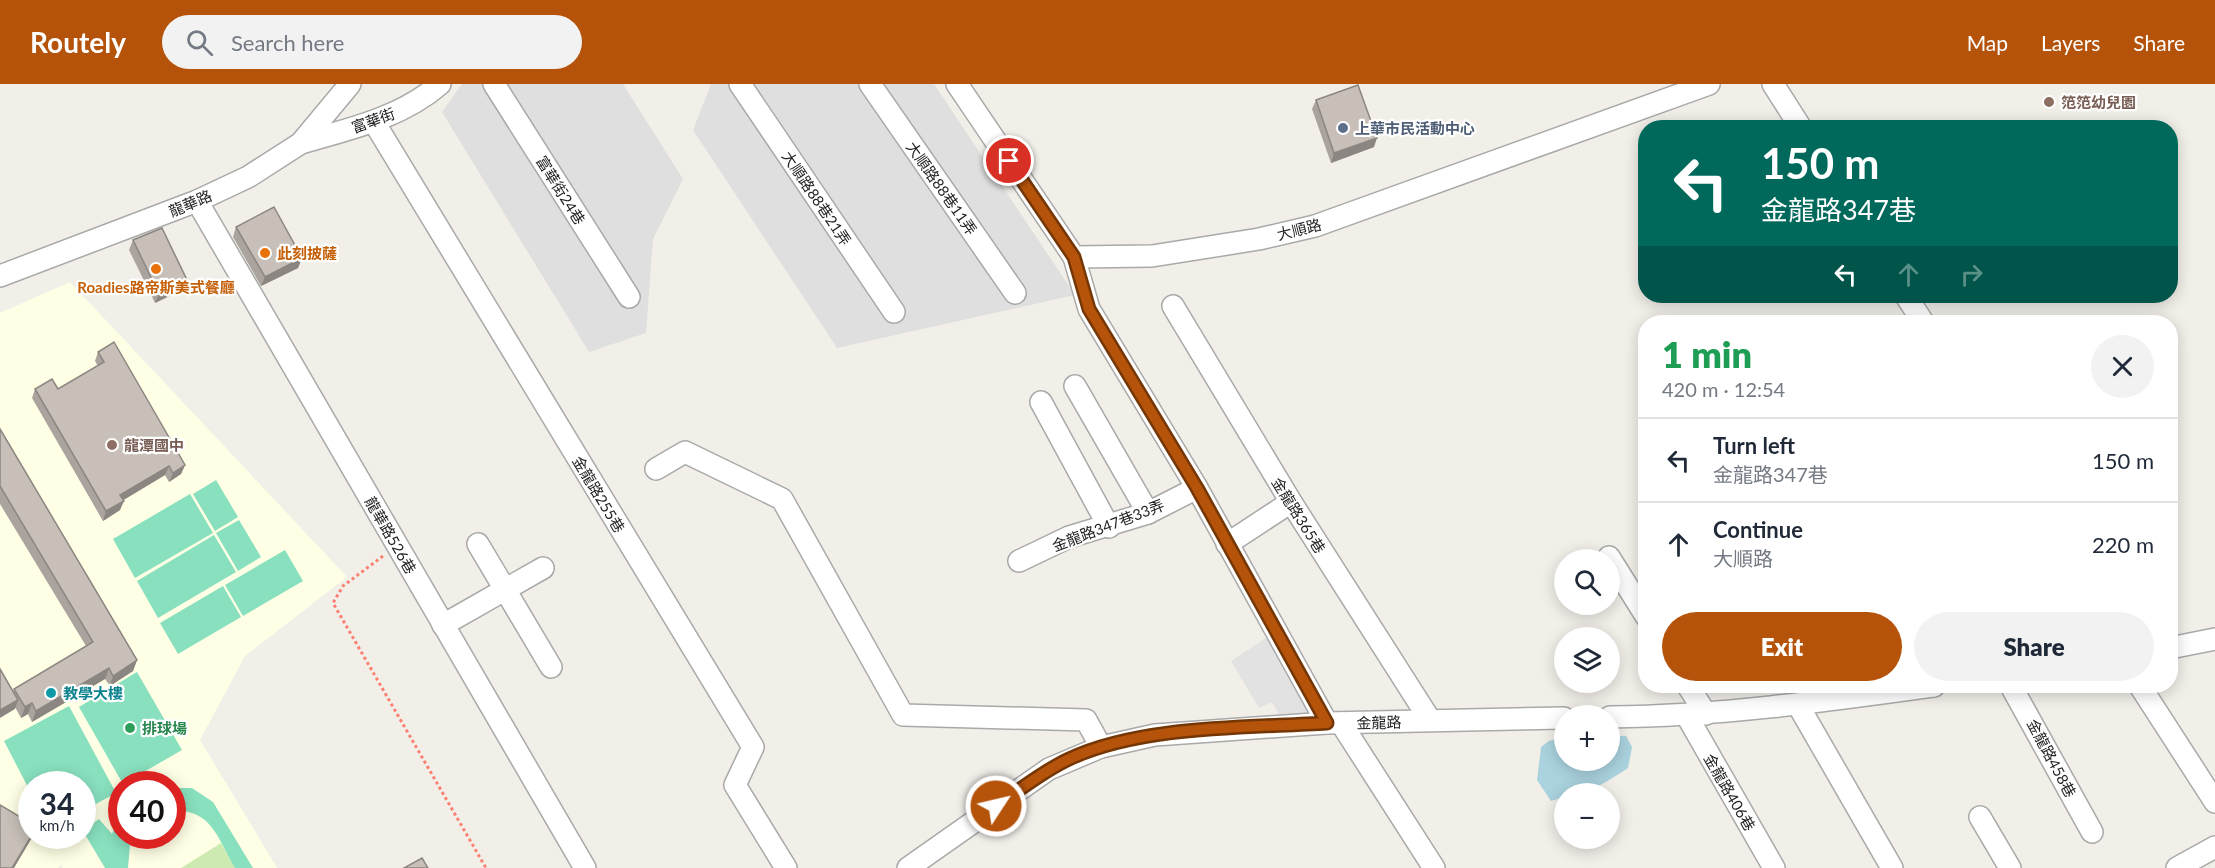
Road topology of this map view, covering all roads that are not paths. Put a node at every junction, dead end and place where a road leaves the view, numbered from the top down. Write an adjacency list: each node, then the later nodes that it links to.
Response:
1 (350, 84): 11 (street, 龍華路)
2 (440, 84): 10 (street, 富華街)
3 (494, 84): 16 (street, 富華街24巷)
4 (740, 84): 18 (street, 大順路88巷21弄)
5 (870, 84): 15 (street, 大順路88巷11弄)
6 (957, 84): 13 (street)
7 (1709, 84): 13 (street, 大順路)
8 (1773, 84): 9 (street)
9 (1795, 120)
10 (374, 122): 11 (street, 富華街); 53 (street, 金龍路255巷)
11 (301, 143): 12 (street, 龍華路)
12 (197, 201): 14 (street, 龍華路); 33 (street, 龍華路526巷)
13 (1074, 257): 22 (street)
14 (0, 276)
15 (1015, 293)
16 (629, 297)
17 (1173, 306): 23 (street, 金龍路365巷)
18 (894, 312)
19 (1075, 386): 24 (street)
20 (1041, 402): 25 (street)
21 (657, 469): 47 (street)
22 (1197, 488): 24 (street, 金龍路347巷33弄); 27 (street)
23 (1291, 502): 27 (street); 45 (street, 金龍路365巷)
24 (1148, 513): 25 (street, 金龍路347巷33弄)
25 (1109, 527): 28 (street, 金龍路347巷33弄)
26 (478, 544): 31 (street)
27 (1227, 544): 46 (street)
28 (1019, 561)
29 (543, 568): 31 (street)
30 (1620, 575): 32 (street)
31 (505, 588): 33 (street); 36 (street)
32 (1638, 603)
33 (443, 625): 52 (street, 龍華路526巷)
34 (2215, 639): 35 (street)
35 (2178, 646)
36 (551, 667)
37 (1690, 693): 42 (street, 金龍路406巷)
38 (1884, 693): 41 (street)
39 (2015, 693): 50 (street, 金龍路458巷)
40 (2145, 693): 48 (street)
41 (1798, 705): 42 (street); 57 (street)
42 (1696, 715): 43 (street); 56 (street, 金龍路406巷)
43 (1620, 717)
44 (1554, 718): 45 (street, 金龍路)
45 (1430, 720): 46 (street, 金龍路)
46 (1334, 723): 47 (street, 金龍路); 55 (street)
47 (1101, 747): 54 (street, 金龍路)
48 (2215, 802)
49 (1980, 817): 58 (street)
50 (2092, 832)
51 (2215, 848): 59 (street)
52 (585, 868)
53 (786, 868)
54 (908, 868)
55 (1434, 868)
56 (1774, 868)
57 (1892, 868)
58 (2010, 868)
59 (2177, 868)

